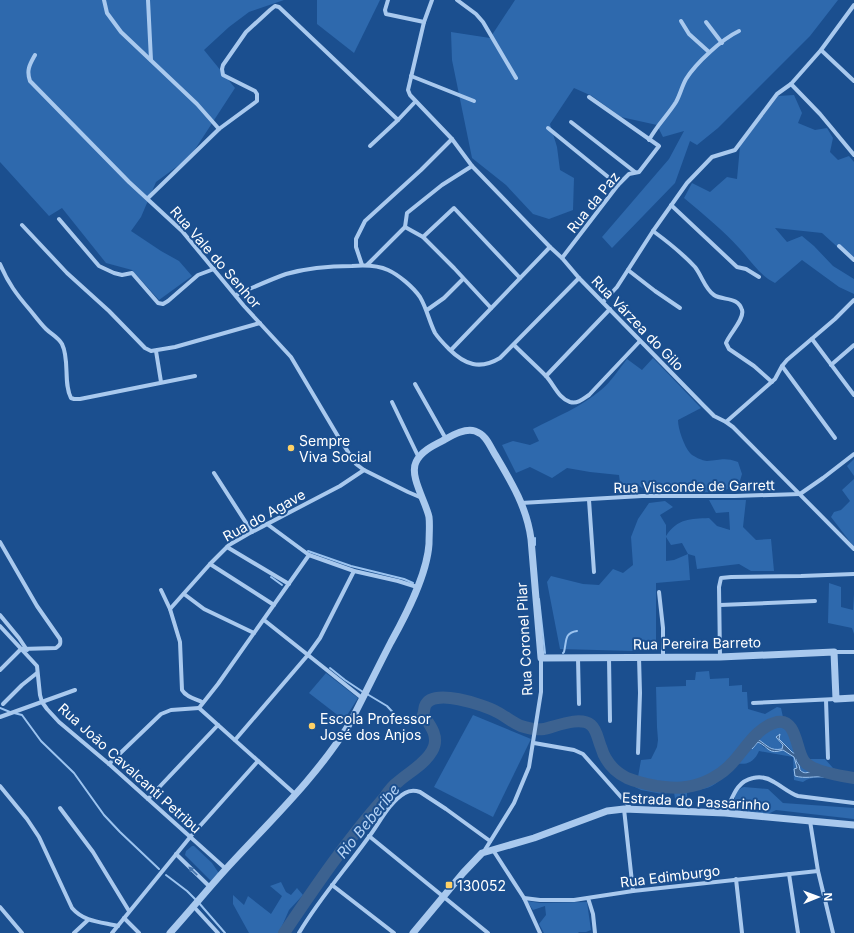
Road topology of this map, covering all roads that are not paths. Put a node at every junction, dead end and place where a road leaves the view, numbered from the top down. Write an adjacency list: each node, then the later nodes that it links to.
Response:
1 (104, 0): 16 (street)
2 (148, 0): 16 (street)
3 (388, 0): 9 (street)
4 (432, 0): 9 (street)
5 (457, 0): 18 (street)
6 (854, 5): 7 (street)
7 (852, 13): 13 (street)
8 (681, 21): 14 (street)
9 (424, 22): 17 (street)
10 (706, 22): 12 (street)
11 (738, 31): 12 (street)
12 (722, 43): 14 (street)
13 (821, 50): 19 (street); 20 (street)
14 (709, 52): 29 (street)
15 (35, 55): 35 (street, Rua Vale do Senhor)
16 (151, 60): 27 (street)
17 (411, 76): 22 (street); 23 (street)
18 (516, 78)
19 (854, 82)
20 (791, 84): 31 (street); 36 (street)
21 (589, 97): 29 (street)
22 (474, 101)
23 (415, 102): 24 (street); 28 (street, Rua Várzea do Gilo)
24 (398, 120): 27 (street); 30 (street)
25 (571, 122): 33 (street)
26 (548, 128): 34 (street)
27 (220, 129): 35 (street)
28 (452, 140): 32 (street, Rua Várzea do Gilo); 47 (street)
29 (649, 140): 33 (street, Rua da Paz)
30 (370, 146)
31 (854, 155)
32 (472, 166): 39 (street); 43 (street, Rua Várzea do Gilo)
33 (635, 172): 34 (street, Rua da Paz)
34 (618, 185): 44 (street, Rua da Paz)
35 (148, 198): 49 (street, Rua Vale do Senhor)
36 (671, 205): 40 (street); 51 (street)
37 (59, 219): 49 (street)
38 (22, 225): 68 (street)
39 (405, 227): 41 (street); 48 (street)
40 (653, 231): 50 (street); 74 (street)
41 (423, 237): 52 (street); 54 (street)
42 (840, 246): 45 (street)
43 (550, 247): 44 (street, Rua Várzea do Gilo); 52 (street)
44 (562, 258): 53 (street, Rua Várzea do Gilo)
45 (854, 260)
46 (0, 264): 73 (street)
47 (362, 265): 48 (street); 55 (street)
48 (368, 265): 61 (street)
49 (214, 269): 55 (street, Rua Vale do Senhor)
50 (628, 270): 57 (street); 59 (street)
51 (759, 277)
52 (520, 278): 58 (street)
53 (579, 278): 57 (street, Rua Várzea do Gilo); 65 (street)
54 (463, 279): 58 (street); 61 (street)
55 (236, 295): 62 (street, Rua Vale do Senhor)
56 (854, 300): 63 (street)
57 (603, 302): 60 (street, Rua Várzea do Gilo)
58 (491, 308): 67 (street)
59 (680, 308)
60 (610, 309): 64 (street, Rua Várzea do Gilo); 72 (street)
61 (427, 310): 67 (street)
62 (260, 323): 68 (street); 83 (street, Rua Vale do Senhor)
63 (812, 339): 69 (street); 70 (street)
64 (640, 341): 72 (street); 78 (street, Rua Várzea do Gilo)
65 (514, 345): 67 (street); 72 (street)
66 (854, 345): 69 (street)
67 (451, 350)
68 (154, 351): 73 (street)
69 (831, 365): 76 (street)
70 (782, 366): 74 (street); 79 (street)
71 (195, 376): 73 (street)
72 (546, 376)
73 (161, 382)
74 (772, 382): 78 (street)
75 (415, 384): 80 (street)
76 (854, 395)
77 (392, 402): 82 (street)
78 (726, 422): 85 (street, Rua Várzea do Gilo)
79 (835, 438)
80 (446, 439): 82 (street); 88 (street, Rua Coronel Pilar)
81 (854, 454): 85 (street)
82 (417, 460): 86 (street)
83 (364, 470): 86 (street, Rua Vale do Senhor); 89 (street, Rua do Agave)
84 (214, 473): 90 (street)
85 (800, 494): 87 (street, Rua Visconde de Garrett); 93 (street, Rua Várzea do Gilo)
86 (422, 498): 100 (street)
87 (589, 500): 88 (street, Rua Visconde de Garrett); 97 (street)
88 (521, 503): 122 (street, Rua Coronel Pilar)
89 (267, 524): 90 (street, Rua do Agave); 94 (street)
90 (252, 532): 92 (street, Rua do Agave)
91 (0, 542): 114 (street)
92 (227, 547): 95 (street, Rua do Agave); 99 (street)
93 (854, 549)
94 (309, 555): 96 (street); 99 (street)
95 (210, 564): 103 (street, Rua do Agave); 105 (street)
96 (354, 571): 100 (street); 117 (street)
97 (594, 572)
98 (854, 574): 106 (street)
99 (289, 584): 105 (street)
100 (417, 587): 127 (street)
101 (161, 590): 107 (street)
102 (659, 592): 120 (street)
103 (184, 594): 107 (street, Rua do Agave); 112 (street)
104 (815, 601): 106 (street)
105 (274, 605): 109 (street)
106 (720, 605): 121 (street)
107 (170, 609): 132 (street)
108 (0, 615): 114 (street)
109 (264, 620): 112 (street); 117 (street)
110 (0, 626): 111 (street, Rua João Cavalcanti Petribu)
111 (4, 630): 113 (street); 114 (street, Rua João Cavalcanti Petribu)
112 (254, 633): 132 (street)
113 (0, 634)
114 (23, 648): 124 (street); 125 (street, Rua João Cavalcanti Petribu)
115 (834, 652): 116 (street, Rua Pereira Barreto); 121 (street, Rua Pereira Barreto); 129 (street)
116 (854, 652)
117 (307, 656): 127 (street); 140 (street)
118 (609, 657): 119 (street, Rua Pereira Barreto); 123 (street, Rua Pereira Barreto); 138 (street)
119 (639, 657): 120 (street, Rua Pereira Barreto); 142 (street)
120 (663, 657): 121 (street, Rua Pereira Barreto)
121 (720, 657)
122 (541, 658): 123 (street, Rua Pereira Barreto); 141 (street, Rua Coronel Pilar)
123 (578, 658): 135 (street)
124 (0, 670)
125 (38, 673): 131 (street, Rua João Cavalcanti Petribu); 134 (street)
126 (75, 690): 131 (street)
127 (363, 698): 147 (street)
128 (854, 698): 129 (street)
129 (836, 699): 130 (street)
130 (826, 700): 133 (street); 143 (street)
131 (42, 702): 137 (street); 145 (street, Rua João Cavalcanti Petribu)
132 (202, 702): 136 (street)
133 (753, 703)
134 (3, 704)
135 (579, 704)
136 (199, 708): 139 (street); 145 (street)
137 (0, 717)
138 (610, 721)
139 (218, 726): 140 (street); 148 (street)
140 (235, 740): 144 (street)
141 (534, 743): 152 (street); 159 (street, Rua Coronel Pilar)
142 (638, 753)
143 (828, 758)
144 (258, 761): 147 (street); 157 (street)
145 (109, 764): 148 (street, Rua João Cavalcanti Petribu)
146 (0, 786): 177 (street)
147 (295, 794): 163 (street)
148 (148, 799): 157 (street, Rua João Cavalcanti Petribu)
149 (732, 799): 150 (street); 153 (street); 154 (street)
150 (854, 803)
151 (60, 808): 175 (street)
152 (628, 809): 153 (street, Estrada do Passarinho); 160 (street, Estrada do Passarinho); 169 (street)
153 (725, 813): 154 (street, Estrada do Passarinho)
154 (740, 815): 155 (street, Estrada do Passarinho)
155 (810, 821): 156 (street, Estrada do Passarinho); 164 (street)
156 (854, 825)
157 (191, 836): 162 (street); 163 (street, Rua João Cavalcanti Petribu)
158 (369, 836): 159 (street); 167 (street); 170 (street)
159 (490, 841): 161 (street, Rua Coronel Pilar)
160 (493, 849): 161 (street, Estrada do Passarinho); 171 (street)
161 (482, 853): 170 (street, Estrada do Passarinho)
162 (176, 854): 168 (street, one-way to 162); 175 (street)
163 (226, 869): 168 (street)
164 (818, 871): 165 (street, Rua Edimburgo); 193 (street)
165 (789, 874): 166 (street, Rua Edimburgo); 192 (street)
166 (736, 879): 169 (street, Rua Edimburgo); 191 (street)
167 (332, 885): 185 (street); 186 (street)
168 (211, 887): 173 (street)
169 (634, 891): 172 (street, Rua Edimburgo)
170 (443, 896): 187 (street, Estrada do Passarinho); 188 (street)
171 (524, 898): 172 (street, Rua Edimburgo); 189 (street)
172 (588, 898): 190 (street)
173 (196, 904): 183 (street); 184 (street)
174 (1, 909): 179 (street)
175 (129, 911): 176 (street)
176 (124, 918): 178 (street); 182 (street)
177 (88, 920): 178 (street); 180 (street)
178 (118, 926): 181 (street)
179 (22, 933)
180 (74, 933)
181 (112, 933)
182 (139, 933)
183 (170, 933)
184 (218, 933)
185 (299, 933)
186 (394, 933)
187 (413, 933)
188 (488, 933)
189 (540, 933)
190 (595, 933)
191 (742, 933)
192 (798, 933)
193 (834, 933)

